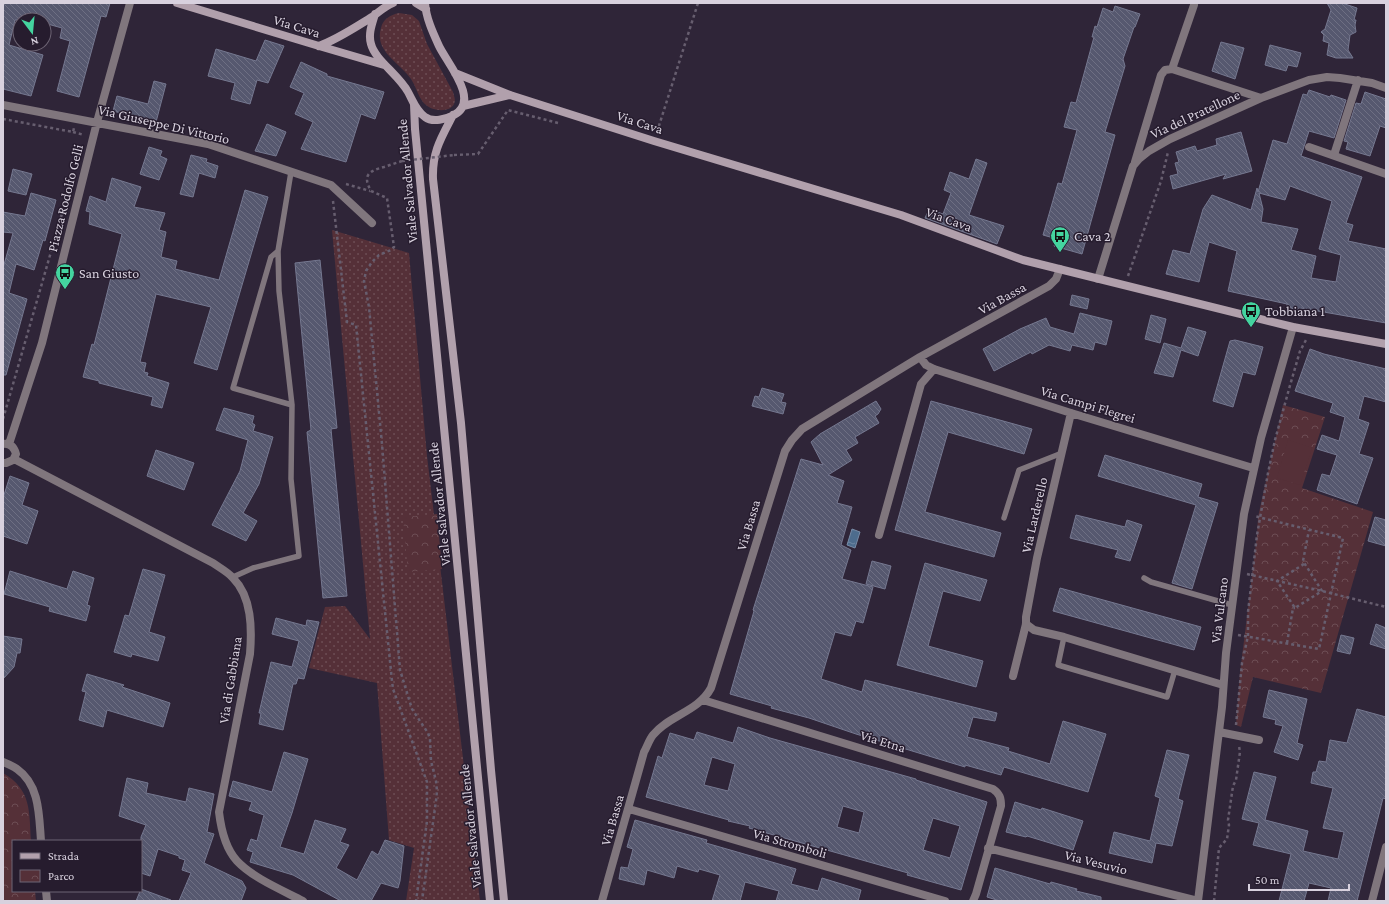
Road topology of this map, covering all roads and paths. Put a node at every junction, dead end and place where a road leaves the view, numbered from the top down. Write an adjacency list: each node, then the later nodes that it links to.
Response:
1 (130, 3): 21 (street, Piazza Rodolfo Gelli)
2 (179, 3): 9 (main road, Via Cava)
3 (393, 3): 8 (main road)
4 (416, 3): 7 (main road)
5 (698, 3): 25 (path)
6 (1194, 5): 11 (street)
7 (425, 6): 12 (main road)
8 (380, 9): 9 (main road); 10 (main road)
9 (319, 46): 10 (main road, Via Cava)
10 (387, 66): 17 (main road)
11 (1172, 70): 16 (street); 29 (street)
12 (455, 73): 15 (main road, Via Cava); 19 (main road)
13 (1358, 80): 14 (street, Via del Pratellone); 16 (street, Via del Pratellone); 28 (street)
14 (1386, 88)
15 (510, 95): 19 (main road); 25 (main road, Via Cava)
16 (1261, 98): 24 (street, Via del Pratellone)
17 (414, 104): 20 (main road); 90 (main road, Viale Salvador Allende)
18 (3, 105): 21 (street, Via Giuseppe Di Vittorio)
19 (464, 106): 20 (main road)
20 (453, 115): 91 (main road, Viale Salvador Allende)
21 (97, 122): 30 (street, Via Giuseppe Di Vittorio); 49 (street, Piazza Rodolfo Gelli)
22 (565, 125): 89 (path, bridge)
23 (73, 132): 26 (path)
24 (1170, 139): 29 (street, Via del Pratellone); 38 (path)
25 (654, 141): 36 (main road, Via Cava)
26 (82, 142)
27 (1309, 147): 28 (street)
28 (1334, 155): 31 (street)
29 (1134, 166): 37 (street, Via del Pratellone)
30 (291, 172): 32 (street, Via Giuseppe Di Vittorio); 35 (lane)
31 (1386, 174)
32 (331, 185): 34 (street, Via Giuseppe Di Vittorio); 88 (path)
33 (63, 210): 48 (path)
34 (372, 223)
35 (278, 251): 46 (lane); 46 (lane)
36 (1060, 268): 37 (main road, Via Cava); 44 (street, Via Bassa)
37 (1098, 279): 38 (main road, Via Cava)
38 (1125, 285): 39 (main road, Via Cava)
39 (1294, 327): 40 (street, Via Vulcano); 43 (main road, Via Cava)
40 (1291, 337): 41 (path); 53 (street, Via Vulcano)
41 (1306, 340): 42 (path); 56 (path)
42 (1312, 341)
43 (1386, 344)
44 (920, 357): 45 (street, Via Campi Flegrei); 78 (street, Via Bassa)
45 (934, 369): 47 (street, Via Campi Flegrei); 58 (street)
46 (292, 405): 62 (lane)
47 (1070, 413): 50 (street, Via Larderello); 53 (street, Via Campi Flegrei)
48 (3, 420)
49 (6, 444): 51 (street)
50 (1062, 453): 55 (lane); 70 (street, Via Larderello)
51 (14, 459): 52 (street); 62 (street, Via di Gabbiana)
52 (3, 463)
53 (1253, 468): 54 (street, Via Vulcano)
54 (1244, 514): 56 (path); 60 (street, Via Vulcano)
55 (1004, 518)
56 (1260, 518): 57 (path); 61 (path)
57 (1309, 530): 59 (path); 66 (path)
58 (879, 535)
59 (1304, 564): 64 (path); 65 (path)
60 (1236, 573): 61 (path); 67 (street, Via Vulcano)
61 (1252, 575): 64 (path); 72 (path)
62 (233, 577): 87 (street, Via di Gabbiana)
63 (1144, 578): 67 (lane)
64 (1277, 581): 65 (path); 69 (path)
65 (1322, 591): 66 (path); 69 (path)
66 (1331, 593): 68 (path); 74 (path)
67 (1232, 605): 71 (street, Via Vulcano)
68 (1386, 607)
69 (1295, 608): 74 (path)
70 (1026, 624): 73 (street); 76 (street, Via Larderello)
71 (1229, 634): 72 (path); 77 (street, Via Vulcano)
72 (1248, 636): 74 (path); 80 (path)
73 (1064, 637): 75 (street); 75 (lane)
74 (1287, 643)
75 (1175, 670): 77 (street)
76 (1013, 676)
77 (1224, 684): 79 (street, Via Vulcano)
78 (703, 700): 83 (street, Via Bassa); 85 (street, Via Etna)
79 (1219, 732): 80 (street); 95 (street, Via Vulcano)
80 (1237, 736): 81 (street); 96 (path)
81 (1259, 740)
82 (3, 762): 84 (street)
83 (628, 809): 92 (street, Via Bassa); 93 (street, Via Stromboli)
84 (42, 840)
85 (988, 848): 94 (street); 95 (street, Via Vesuvio)
86 (1386, 849): 97 (street)
87 (303, 901)
88 (416, 901)
89 (422, 901)
90 (490, 901)
91 (504, 901)
92 (602, 901)
93 (945, 901)
94 (973, 901)
95 (1198, 901)
96 (1214, 901)
97 (1372, 901)

